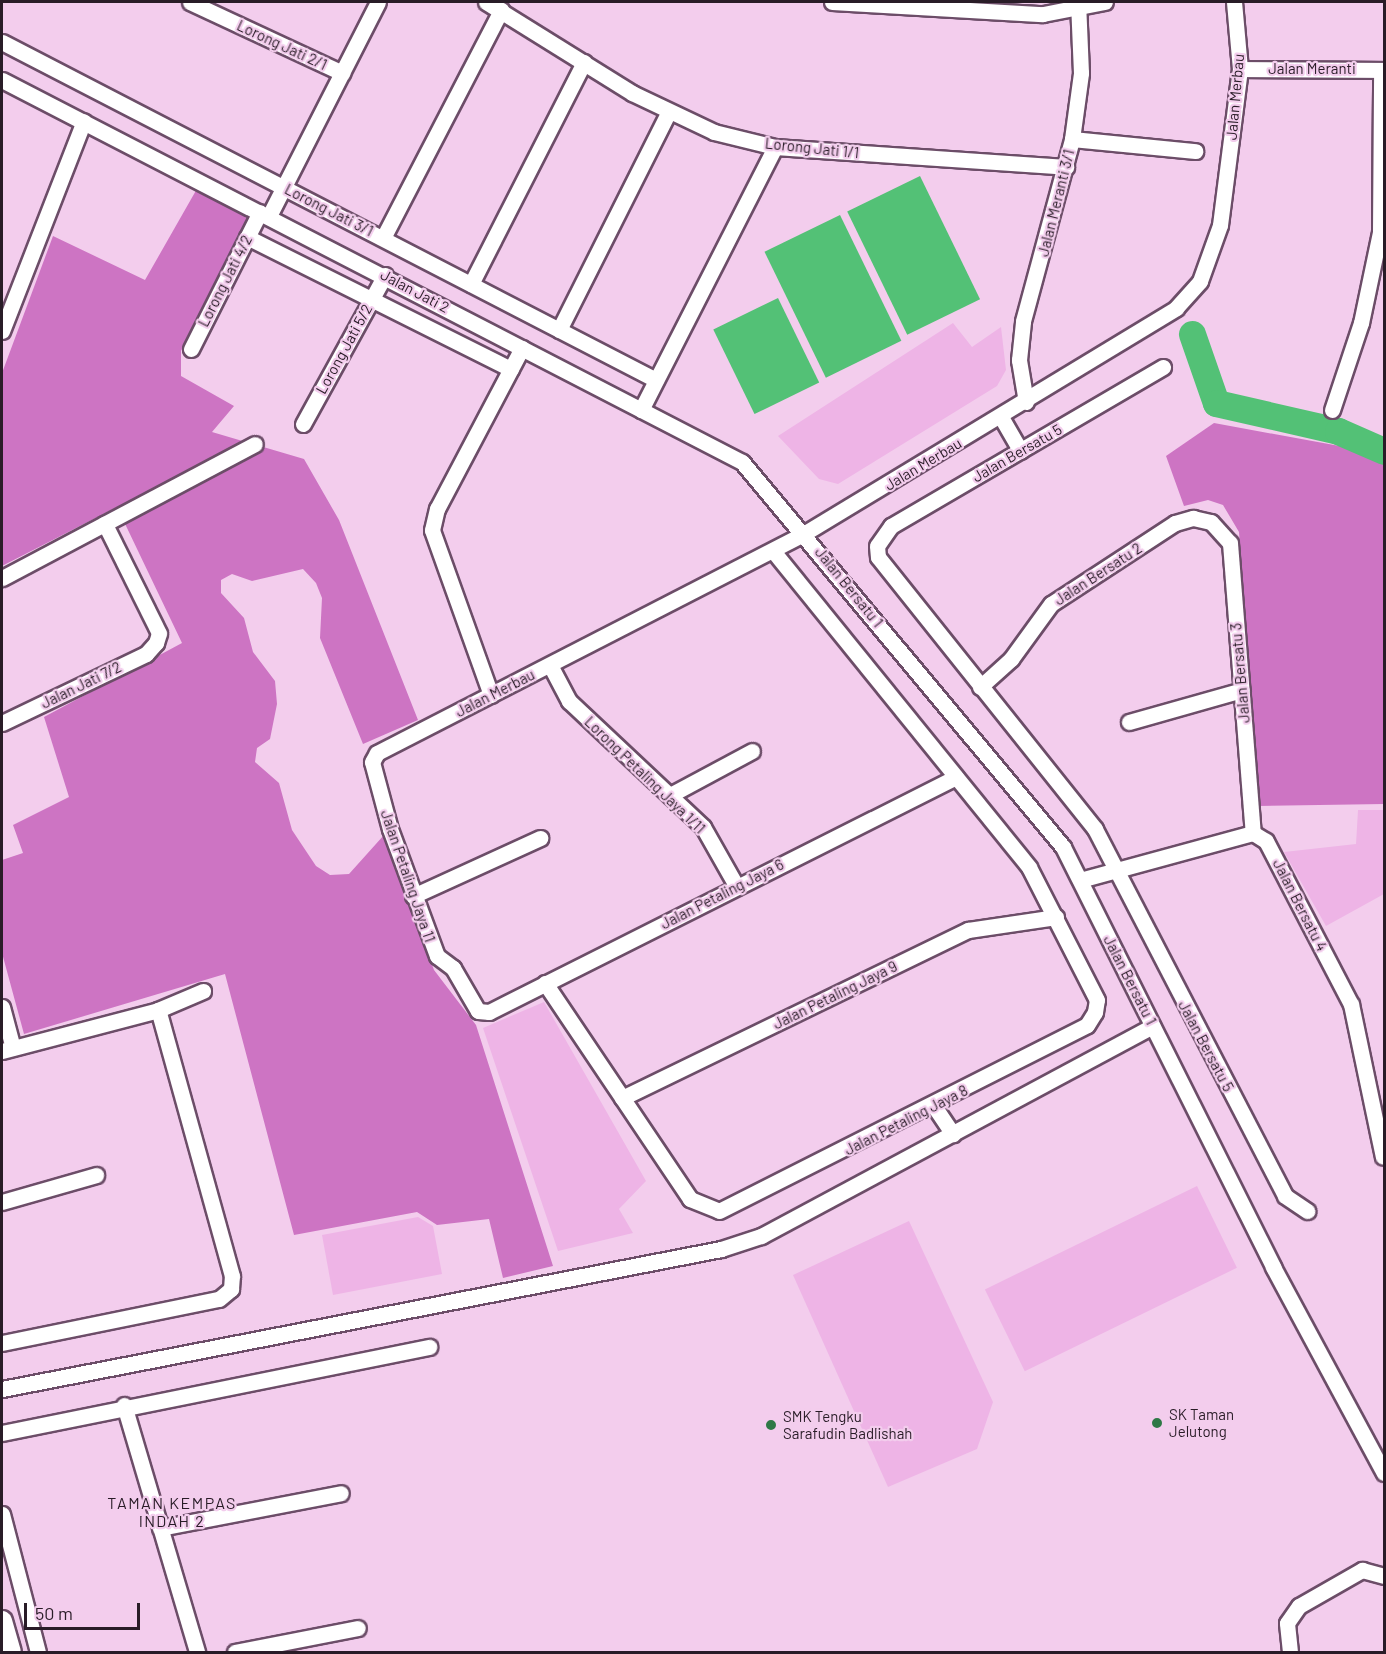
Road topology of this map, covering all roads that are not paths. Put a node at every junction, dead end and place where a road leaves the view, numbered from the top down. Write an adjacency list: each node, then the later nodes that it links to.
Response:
1 (190, 2): 14 (street, Lorong Jati 2/1)
2 (378, 2): 14 (street, Lorong Jati 4/2)
3 (486, 2): 9 (street, Lorong Jati 1/1)
4 (832, 2): 8 (street)
5 (1105, 2): 7 (street)
6 (1234, 2): 12 (street, Jalan Merbau)
7 (1078, 4): 8 (street); 18 (street, Jalan Meranti 3/1)
8 (903, 5)
9 (501, 10): 11 (street, Lorong Jati 1/1); 26 (street)
10 (2, 42): 22 (street, Lorong Jati 3/1)
11 (584, 62): 16 (street, Lorong Jati 1/1); 28 (street)
12 (1240, 69): 13 (street, Jalan Meranti); 37 (street, Jalan Merbau)
13 (1383, 70): 24 (street)
14 (342, 73): 22 (street, Lorong Jati 4/2)
15 (2, 80): 17 (street, Jalan Jati 2)
16 (668, 113): 19 (street, Lorong Jati 1/1); 30 (street)
17 (84, 121): 23 (street, Jalan Jati 2); 31 (street)
18 (1072, 139): 20 (street); 21 (street, Jalan Meranti 3/1)
19 (775, 147): 21 (street, Lorong Jati 1/1); 36 (street)
20 (1195, 151)
21 (1066, 167): 37 (street, Jalan Meranti 3/1)
22 (284, 187): 23 (street, Lorong Jati 4/2); 26 (street, Lorong Jati 3/1)
23 (265, 214): 25 (street, Lorong Jati 4/2); 27 (street, Jalan Jati 2)
24 (1382, 232): 39 (street)
25 (247, 237): 29 (street); 33 (street, Lorong Jati 4/2)
26 (383, 238): 28 (street, Lorong Jati 3/1)
27 (385, 275): 29 (street, Lorong Jati 5/2); 32 (street, Jalan Jati 2)
28 (471, 284): 30 (street, Lorong Jati 3/1)
29 (373, 298): 35 (street); 41 (street, Lorong Jati 5/2)
30 (559, 330): 36 (street, Lorong Jati 3/1)
31 (2, 331)
32 (522, 348): 35 (street); 38 (street, Jalan Jati 2)
33 (191, 349)
34 (1163, 367): 43 (street, Jalan Bersatu 5)
35 (511, 369): 52 (street)
36 (656, 380): 38 (street)
37 (1026, 402): 40 (street, Jalan Merbau)
38 (641, 410): 46 (street, Jalan Jati 2)
39 (1332, 410)
40 (1001, 417): 43 (street); 46 (street, Jalan Merbau)
41 (303, 424)
42 (255, 444): 45 (street)
43 (1021, 451): 50 (street, Jalan Bersatu 5)
44 (1211, 522): 50 (street, Jalan Bersatu 2); 51 (street, Jalan Bersatu 3)
45 (105, 524): 48 (street); 54 (street, Jalan Jati 7/2)
46 (805, 533): 47 (street, Jalan Merbau); 62 (street, Jalan Bersatu 1)
47 (773, 551): 49 (street, Jalan Merbau); 57 (street)
48 (2, 578)
49 (550, 665): 52 (street, Jalan Merbau); 58 (street, Lorong Petaling Jaya 1/11)
50 (980, 687): 61 (street, Jalan Bersatu 5)
51 (1242, 690): 53 (street); 59 (street, Jalan Bersatu 3)
52 (491, 694): 56 (street, Jalan Merbau)
53 (1129, 722)
54 (2, 723)
55 (752, 751): 58 (street)
56 (377, 753): 64 (street, Jalan Petaling Jaya 11)
57 (956, 777): 63 (street, Jalan Petaling Jaya 6); 65 (street)
58 (670, 795): 63 (street, Lorong Petaling Jaya 1/11)
59 (1253, 833): 61 (street); 76 (street, Jalan Bersatu 4)
60 (540, 838): 64 (street)
61 (1115, 871): 62 (street); 79 (street, Jalan Bersatu 5)
62 (1080, 880): 71 (street, Jalan Bersatu 1)
63 (737, 887): 66 (street, Jalan Petaling Jaya 6)
64 (413, 896): 70 (street, Jalan Petaling Jaya 11)
65 (1056, 917): 73 (street, Jalan Petaling Jaya 9); 74 (street, Jalan Petaling Jaya 8)
66 (545, 983): 70 (street, Jalan Petaling Jaya 6); 73 (street)
67 (203, 991): 69 (street)
68 (2, 1007): 72 (street)
69 (158, 1010): 72 (street); 80 (street)
70 (489, 1011)
71 (1152, 1026): 75 (street); 85 (street, Jalan Bersatu 1)
72 (7, 1050)
73 (622, 1098): 74 (street, Jalan Petaling Jaya 8)
74 (934, 1106): 75 (street)
75 (953, 1134): 82 (street)
76 (1383, 1157)
77 (96, 1175): 78 (street)
78 (2, 1202)
79 (1307, 1211)
80 (2, 1343)
81 (429, 1347): 83 (street)
82 (2, 1389)
83 (124, 1405): 84 (street); 88 (street)
84 (2, 1433)
85 (1384, 1473)
86 (340, 1493): 88 (street)
87 (2, 1514): 93 (street)
88 (160, 1528): 94 (street)
89 (1384, 1576): 96 (street)
90 (2, 1621): 92 (street)
91 (358, 1628): 95 (street)
92 (11, 1653)
93 (38, 1653)
94 (197, 1653)
95 (235, 1653)
96 (1290, 1653)

